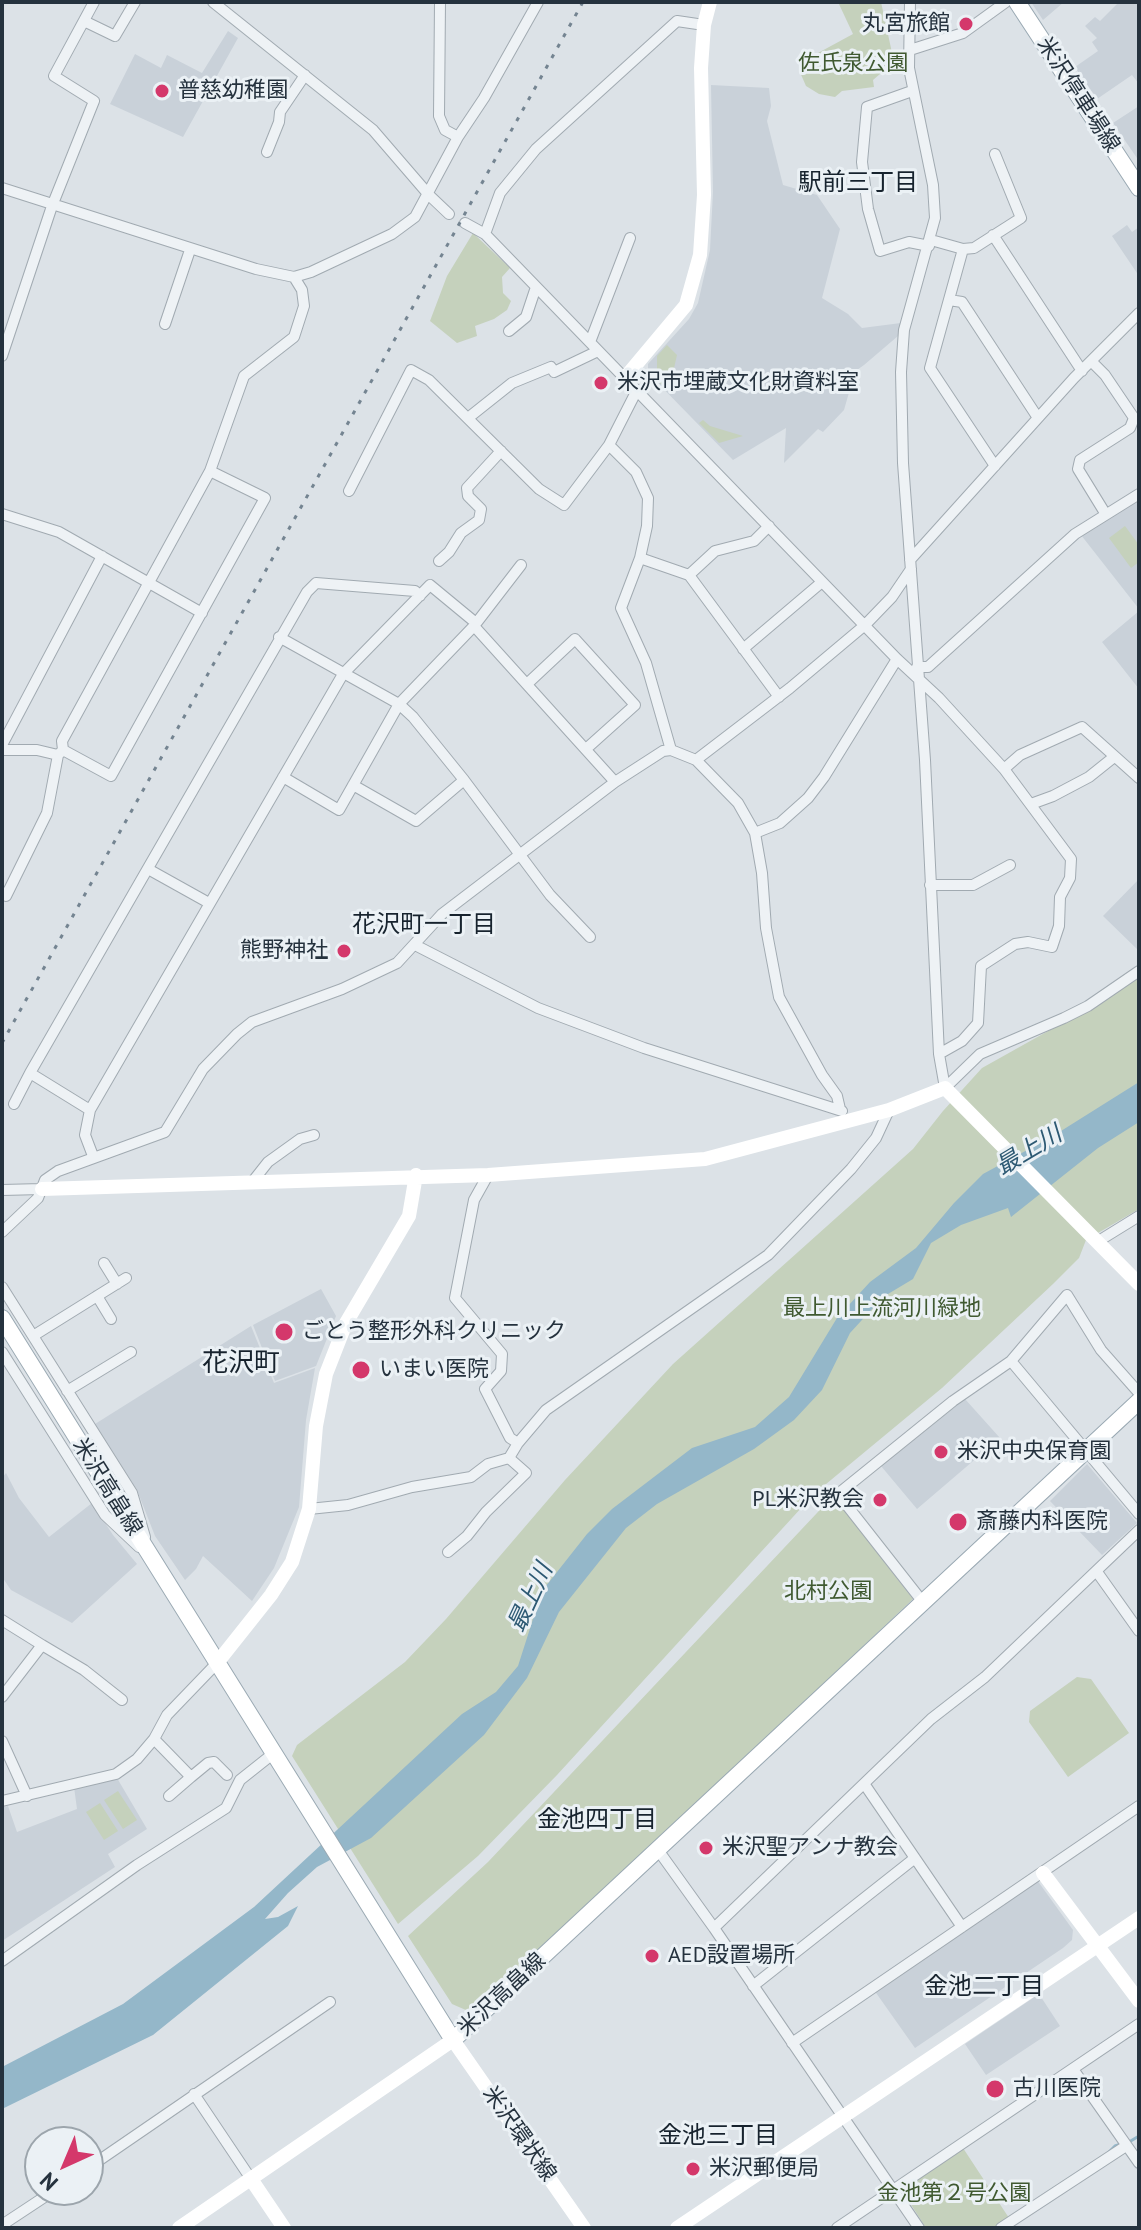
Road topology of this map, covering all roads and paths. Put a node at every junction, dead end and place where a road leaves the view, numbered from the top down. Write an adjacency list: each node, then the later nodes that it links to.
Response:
1 (94, 2): 10 (street)
2 (135, 2): 10 (street)
3 (213, 2): 13 (street)
4 (440, 2): 15 (street)
5 (538, 2): 15 (street)
6 (710, 2): 11 (street)
7 (910, 2): 12 (street)
8 (1006, 2): 12 (street)
9 (1017, 2): 19 (main road, 米沢停車場線)
10 (84, 21): 21 (street)
11 (704, 25): 24 (street); 41 (street)
12 (910, 50): 14 (street)
13 (305, 75): 16 (street); 20 (street)
14 (912, 91): 27 (street); 27 (street)
15 (458, 137): 20 (street)
16 (267, 152)
17 (995, 154): 25 (street)
18 (2, 188): 21 (street)
19 (1139, 188)
20 (429, 195): 22 (street); 30 (street)
21 (52, 206): 29 (street); 38 (street)
22 (449, 214)
23 (465, 223): 24 (street)
24 (485, 234): 31 (street)
25 (993, 235): 28 (street); 40 (street)
26 (630, 238): 36 (street)
27 (930, 243): 28 (street); 58 (street)
28 (963, 249): 32 (street)
29 (190, 250): 30 (street); 34 (street)
30 (294, 277): 48 (street)
31 (536, 287): 35 (street); 36 (street)
32 (949, 300): 44 (street); 47 (street)
33 (1139, 313): 39 (street)
34 (165, 324)
35 (509, 331)
36 (590, 342): 37 (street)
37 (598, 351): 41 (street); 43 (street)
38 (2, 356)
39 (1092, 362): 40 (street); 51 (street)
40 (1082, 371): 44 (street)
41 (624, 379): 42 (street)
42 (636, 392): 45 (street); 53 (street)
43 (468, 418): 46 (street); 49 (street)
44 (1038, 418): 47 (street)
45 (609, 445): 46 (street); 55 (street)
46 (501, 451): 56 (street)
47 (995, 466): 58 (street)
48 (210, 471): 61 (street); 63 (street)
49 (349, 491)
50 (1139, 494): 51 (street)
51 (1105, 513): 69 (street)
52 (2, 514): 54 (street)
53 (769, 526): 59 (street); 60 (street)
54 (102, 556): 61 (street); 74 (street)
55 (640, 558): 59 (street); 76 (street)
56 (439, 561)
57 (521, 565): 64 (street)
58 (911, 565): 65 (street); 69 (street)
59 (689, 575): 67 (street)
60 (822, 582): 65 (street); 67 (street)
61 (150, 583): 63 (street); 77 (street)
62 (420, 596): 64 (street); 66 (street); 70 (street)
63 (202, 613): 77 (street)
64 (475, 624): 71 (street); 73 (street)
65 (865, 625): 68 (street); 72 (street)
66 (279, 637): 70 (street); 90 (street)
67 (743, 649): 72 (street)
68 (897, 659): 69 (street); 87 (street)
69 (917, 673): 80 (street); 91 (street)
70 (343, 674): 73 (street); 81 (street)
71 (527, 684): 75 (street); 75 (street)
72 (779, 697): 79 (street)
73 (399, 704): 83 (street); 85 (street)
74 (2, 747): 77 (street)
75 (586, 749): 84 (street)
76 (671, 750): 79 (street); 84 (street)
77 (60, 752): 92 (street)
78 (1114, 757): 80 (street); 82 (street); 86 (street)
79 (696, 760): 87 (street)
80 (1004, 769): 86 (street)
81 (283, 777): 85 (street); 93 (street)
82 (1139, 778)
83 (464, 780): 85 (street); 88 (street)
84 (615, 782): 88 (street)
85 (353, 785)
86 (1031, 804): 97 (street)
87 (755, 833): 101 (street)
88 (519, 853): 94 (street); 95 (street)
89 (1010, 865): 91 (street)
90 (148, 869): 93 (street); 98 (street)
91 (930, 885): 97 (street)
92 (2, 892)
93 (209, 903): 102 (street)
94 (590, 937)
95 (415, 945): 101 (street); 106 (street)
96 (1139, 971): 99 (street)
97 (939, 1054): 99 (street)
98 (30, 1073): 100 (street); 102 (street)
99 (945, 1088): 103 (street); 114 (street)
100 (14, 1104)
101 (840, 1109): 104 (street)
102 (90, 1110): 106 (street)
103 (889, 1110): 104 (street); 128 (street)
104 (853, 1119): 108 (street)
105 (314, 1135): 109 (street)
106 (93, 1156): 110 (street)
107 (416, 1175): 108 (street); 109 (street); 131 (street)
108 (488, 1175): 128 (street)
109 (253, 1181): 110 (street)
110 (42, 1189): 111 (street); 113 (street)
111 (2, 1190)
112 (1139, 1216): 114 (street)
113 (2, 1232)
114 (1097, 1242): 116 (street)
115 (104, 1263): 118 (street)
116 (1139, 1284)
117 (2, 1287): 121 (street)
118 (97, 1296): 120 (street); 121 (street)
119 (2, 1318): 135 (main road, 米沢高畠線)
120 (111, 1319)
121 (33, 1336): 125 (street)
122 (2, 1352): 135 (street)
123 (131, 1352): 125 (street)
124 (1011, 1361): 126 (street); 129 (street); 137 (street)
125 (67, 1391): 135 (street)
126 (1139, 1393)
127 (1136, 1411): 129 (main road, 米沢高畠線)
128 (518, 1443): 130 (street)
129 (1085, 1451): 132 (street); 137 (main road, 米沢高畠線)
130 (509, 1458): 131 (street); 134 (street)
131 (309, 1509): 141 (street)
132 (1137, 1509)
133 (1139, 1530): 136 (street)
134 (448, 1552)
135 (150, 1556): 141 (main road, 米沢高畠線)
136 (1097, 1572): 139 (street); 149 (street)
137 (922, 1601): 154 (main road, 米沢高畠線)
138 (2, 1620): 140 (street)
139 (1139, 1631)
140 (42, 1645): 142 (street); 143 (street)
141 (217, 1663): 144 (street); 146 (main road, 米沢高畠線)
142 (2, 1697)
143 (122, 1700)
144 (154, 1739): 148 (street); 150 (street)
145 (2, 1741): 150 (street)
146 (278, 1759): 161 (street); 166 (main road, 米沢高畠線)
147 (227, 1775): 148 (street)
148 (191, 1777): 151 (street)
149 (865, 1785): 155 (street); 159 (street)
150 (27, 1796): 152 (street)
151 (169, 1796)
152 (2, 1801)
153 (1139, 1806): 156 (street)
154 (658, 1850): 159 (street); 166 (main road, 米沢高畠線)
155 (915, 1858): 158 (street); 162 (street)
156 (1043, 1873): 158 (street); 160 (street)
157 (1139, 1918): 160 (street)
158 (962, 1927): 167 (street)
159 (714, 1928): 162 (street)
160 (1097, 1948): 163 (street); 170 (street)
161 (2, 1961)
162 (753, 1986): 167 (street)
163 (1139, 2001)
164 (330, 2002): 169 (street)
165 (1139, 2024): 168 (street)
166 (453, 2040): 174 (street); 180 (street, 米沢環状線)
167 (792, 2043): 170 (street)
168 (1073, 2069): 171 (street); 175 (street)
169 (194, 2094): 172 (street); 174 (street)
170 (842, 2117): 175 (street); 181 (street)
171 (1126, 2146): 173 (street); 184 (street)
172 (104, 2157)
173 (1139, 2163)
174 (251, 2179): 178 (street); 179 (street)
175 (894, 2190): 182 (street); 183 (street)
176 (31, 2206): 177 (street)
177 (2, 2225)
178 (179, 2228)
179 (284, 2228)
180 (584, 2228)
181 (677, 2228)
182 (837, 2228)
183 (919, 2228)
184 (1001, 2228)

